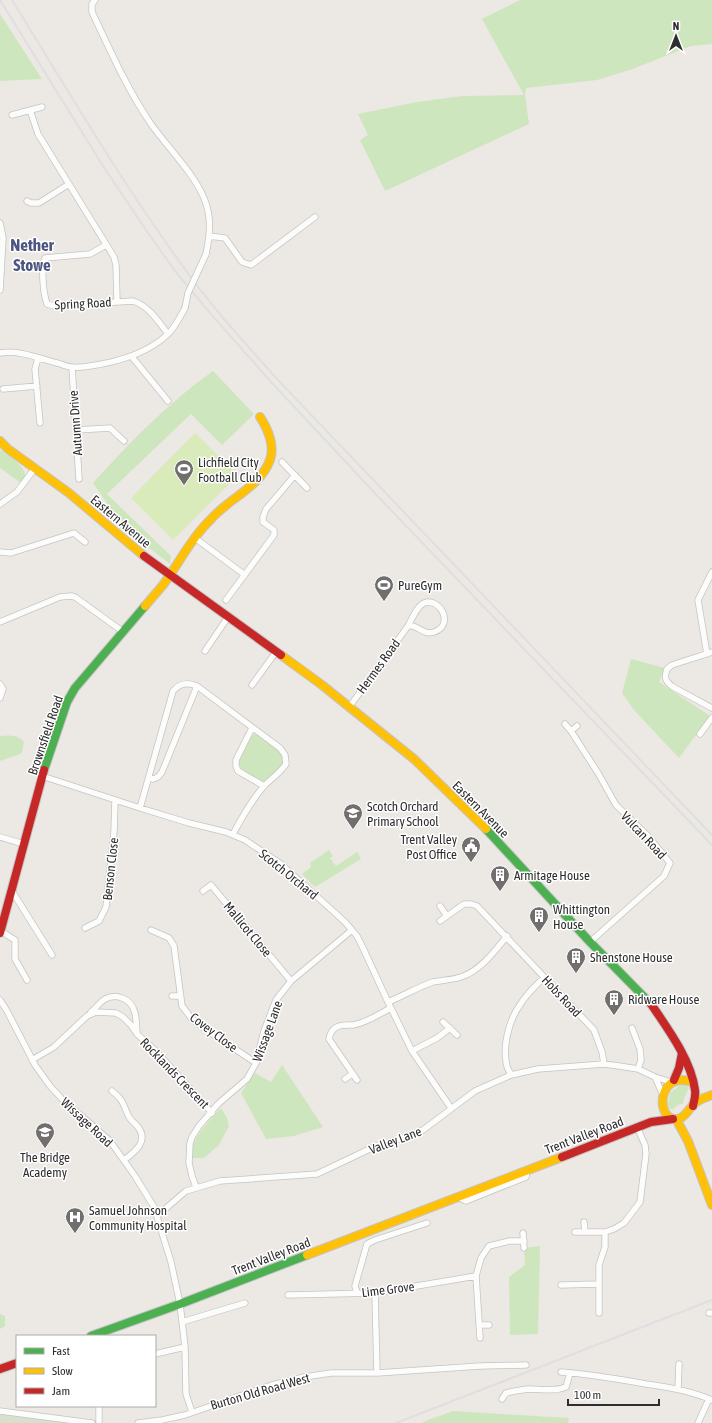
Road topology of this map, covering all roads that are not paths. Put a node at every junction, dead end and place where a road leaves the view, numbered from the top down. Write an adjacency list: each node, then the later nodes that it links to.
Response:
1 (94, 0): 9 (street)
2 (42, 107): 3 (street)
3 (30, 110): 4 (street); 5 (street)
4 (12, 115)
5 (69, 184): 6 (street); 10 (street)
6 (28, 201)
7 (315, 217): 9 (street)
8 (0, 223): 11 (street)
9 (209, 236): 13 (street, bridge)
10 (106, 245): 12 (street); 12 (street, Spring Road)
11 (0, 290)
12 (117, 301): 13 (street, Spring Road)
13 (168, 334): 15 (street)
14 (0, 353): 16 (street)
15 (132, 357): 17 (street); 20 (street)
16 (38, 358): 17 (street); 18 (street)
17 (72, 367): 23 (street, Autumn Drive)
18 (37, 386): 19 (street); 22 (street)
19 (3, 389)
20 (168, 401)
21 (260, 417): 32 (main road, Brownsfield Road)
22 (40, 423)
23 (76, 430): 24 (street); 29 (street, Autumn Drive)
24 (124, 440)
25 (0, 441): 27 (main road, Eastern Avenue)
26 (282, 462): 28 (street)
27 (35, 468): 31 (street); 36 (main road, Eastern Avenue)
28 (295, 475): 30 (street); 37 (street)
29 (79, 480)
30 (307, 488)
31 (0, 504)
32 (195, 538): 36 (main road, Brownsfield Road); 37 (street)
33 (85, 542): 34 (street)
34 (0, 552)
35 (712, 572): 45 (street)
36 (170, 574): 39 (main road, Eastern Avenue); 42 (main road, Brownsfield Road)
37 (245, 575): 38 (street)
38 (226, 600)
39 (228, 617): 43 (street); 44 (main road, Eastern Avenue)
40 (0, 622): 42 (street)
41 (408, 626): 41 (street, Hermes Road); 50 (street, Hermes Road)
42 (122, 631): 58 (main road, Brownsfield Road)
43 (205, 651)
44 (276, 652): 47 (street); 50 (main road, Eastern Avenue)
45 (710, 653): 51 (street)
46 (0, 684): 49 (street)
47 (252, 685)
48 (197, 686): 55 (street); 59 (street); 59 (street)
49 (0, 698)
50 (350, 706): 76 (main road, Eastern Avenue)
51 (712, 708)
52 (712, 718): 57 (street)
53 (565, 724): 56 (street, Vulcan Road)
54 (577, 726): 56 (street)
55 (252, 728): 60 (street); 60 (street)
56 (571, 731): 76 (street, Vulcan Road)
57 (700, 734)
58 (42, 776): 61 (street, Scotch Orchard); 65 (main road, Brownsfield Road)
59 (149, 778): 62 (street)
60 (264, 786): 63 (street)
61 (115, 800): 62 (street, Scotch Orchard); 71 (street, Benson Close)
62 (140, 808): 63 (street, Scotch Orchard)
63 (233, 834): 73 (street, Scotch Orchard)
64 (0, 837): 65 (street)
65 (24, 844): 66 (main road, Brownsfield Road)
66 (12, 891): 74 (main road, Brownsfield Road); 77 (street)
67 (203, 891): 80 (street, Mallicot Close)
68 (440, 906): 69 (street)
69 (447, 916): 70 (street, Hobs Road); 75 (street, Hobs Road)
70 (440, 921)
71 (85, 928)
72 (151, 930): 82 (street, Covey Close)
73 (352, 930): 80 (street, Wissage Lane); 84 (street, Scotch Orchard)
74 (0, 932): 79 (street)
75 (507, 936): 78 (street, Hobs Road); 84 (street)
76 (590, 942): 93 (main road, Eastern Avenue)
77 (52, 955)
78 (544, 977): 96 (street, Hobs Road); 99 (street)
79 (27, 980)
80 (291, 981): 95 (street, Wissage Lane)
81 (172, 996): 82 (street)
82 (180, 996): 95 (street, Covey Close)
83 (0, 1000): 94 (street, Wissage Road)
84 (388, 1002): 85 (street, Scotch Orchard)
85 (391, 1008): 92 (street, Scotch Orchard); 98 (street)
86 (87, 1016): 90 (street, Rocklands Crescent); 90 (street, Rocklands Crescent); 94 (street, Rocklands Crescent)
87 (444, 1022): 88 (street)
88 (450, 1028): 91 (street); 92 (street)
89 (632, 1028): 97 (street)
90 (137, 1034): 111 (street, Rocklands Crescent)
91 (457, 1035)
92 (412, 1051): 109 (street, Scotch Orchard)
93 (682, 1053): 103 (main road); 104 (main road, Eastern Avenue)
94 (32, 1060): 116 (street, Wissage Road)
95 (256, 1063): 111 (street, Wissage Lane)
96 (604, 1064): 97 (street, Valley Lane); 99 (street, Valley Lane)
97 (638, 1069): 100 (street, Valley Lane)
98 (352, 1074): 101 (street); 102 (street)
99 (511, 1075): 109 (street, Valley Lane)
100 (655, 1077): 103 (street, Valley Lane); 108 (street)
101 (345, 1079)
102 (357, 1080)
103 (672, 1081): 104 (main road); 108 (main road)
104 (693, 1084): 105 (main road); 110 (main road)
105 (712, 1090)
106 (112, 1091): 116 (street)
107 (712, 1095): 110 (main road)
108 (663, 1101): 112 (main road); 113 (main road)
109 (452, 1108): 117 (street, Valley Lane)
110 (691, 1108): 112 (main road); 115 (main road)
111 (212, 1113): 117 (street, Wissage Lane)
112 (674, 1119): 113 (main road, Trent Valley Road); 115 (main road)
113 (651, 1122): 114 (main road, Trent Valley Road)
114 (638, 1127): 124 (street); 136 (main road, Trent Valley Road)
115 (688, 1141): 118 (main road)
116 (124, 1160): 119 (street, Wissage Road)
117 (196, 1188): 119 (street, Valley Lane)
118 (712, 1205)
119 (157, 1216): 136 (street, Wissage Road)
120 (584, 1222): 123 (street)
121 (427, 1223): 131 (street)
122 (575, 1232): 123 (street)
123 (585, 1232): 124 (street)
124 (605, 1232): 129 (street)
125 (523, 1233): 126 (street)
126 (524, 1241): 127 (street); 128 (street)
127 (524, 1248)
128 (476, 1276): 132 (street, Lime Grove); 140 (street)
129 (598, 1284): 130 (street); 138 (street)
130 (561, 1285)
131 (357, 1293): 132 (street, Lime Grove); 134 (street, Lime Grove)
132 (375, 1293): 152 (street)
133 (288, 1296): 134 (street, Lime Grove)
134 (298, 1296): 137 (street)
135 (245, 1302): 139 (street)
136 (180, 1304): 139 (street, Wissage Road); 142 (main road, Trent Valley Road)
137 (298, 1304)
138 (592, 1309)
139 (182, 1322): 144 (street, Wissage Road)
140 (479, 1325): 141 (street); 143 (street)
141 (489, 1325)
142 (94, 1335)
143 (480, 1338)
144 (184, 1347): 145 (street); 160 (street, Wissage Road)
145 (156, 1354)
146 (479, 1359): 149 (street)
147 (16, 1363): 151 (main road)
148 (526, 1365): 149 (street, Burton Old Road West)
149 (480, 1366): 152 (street, Burton Old Road West)
150 (678, 1367): 155 (street)
151 (0, 1370)
152 (377, 1372): 160 (street, Burton Old Road West)
153 (561, 1372): 154 (street)
154 (570, 1372): 155 (street); 156 (street)
155 (678, 1389): 157 (street)
156 (502, 1399)
157 (711, 1400): 164 (street)
158 (99, 1407): 162 (street)
159 (0, 1411): 161 (street)
160 (192, 1412): 163 (street, Burton Old Road West)
161 (92, 1423)
162 (99, 1423)
163 (138, 1423)
164 (698, 1423)

